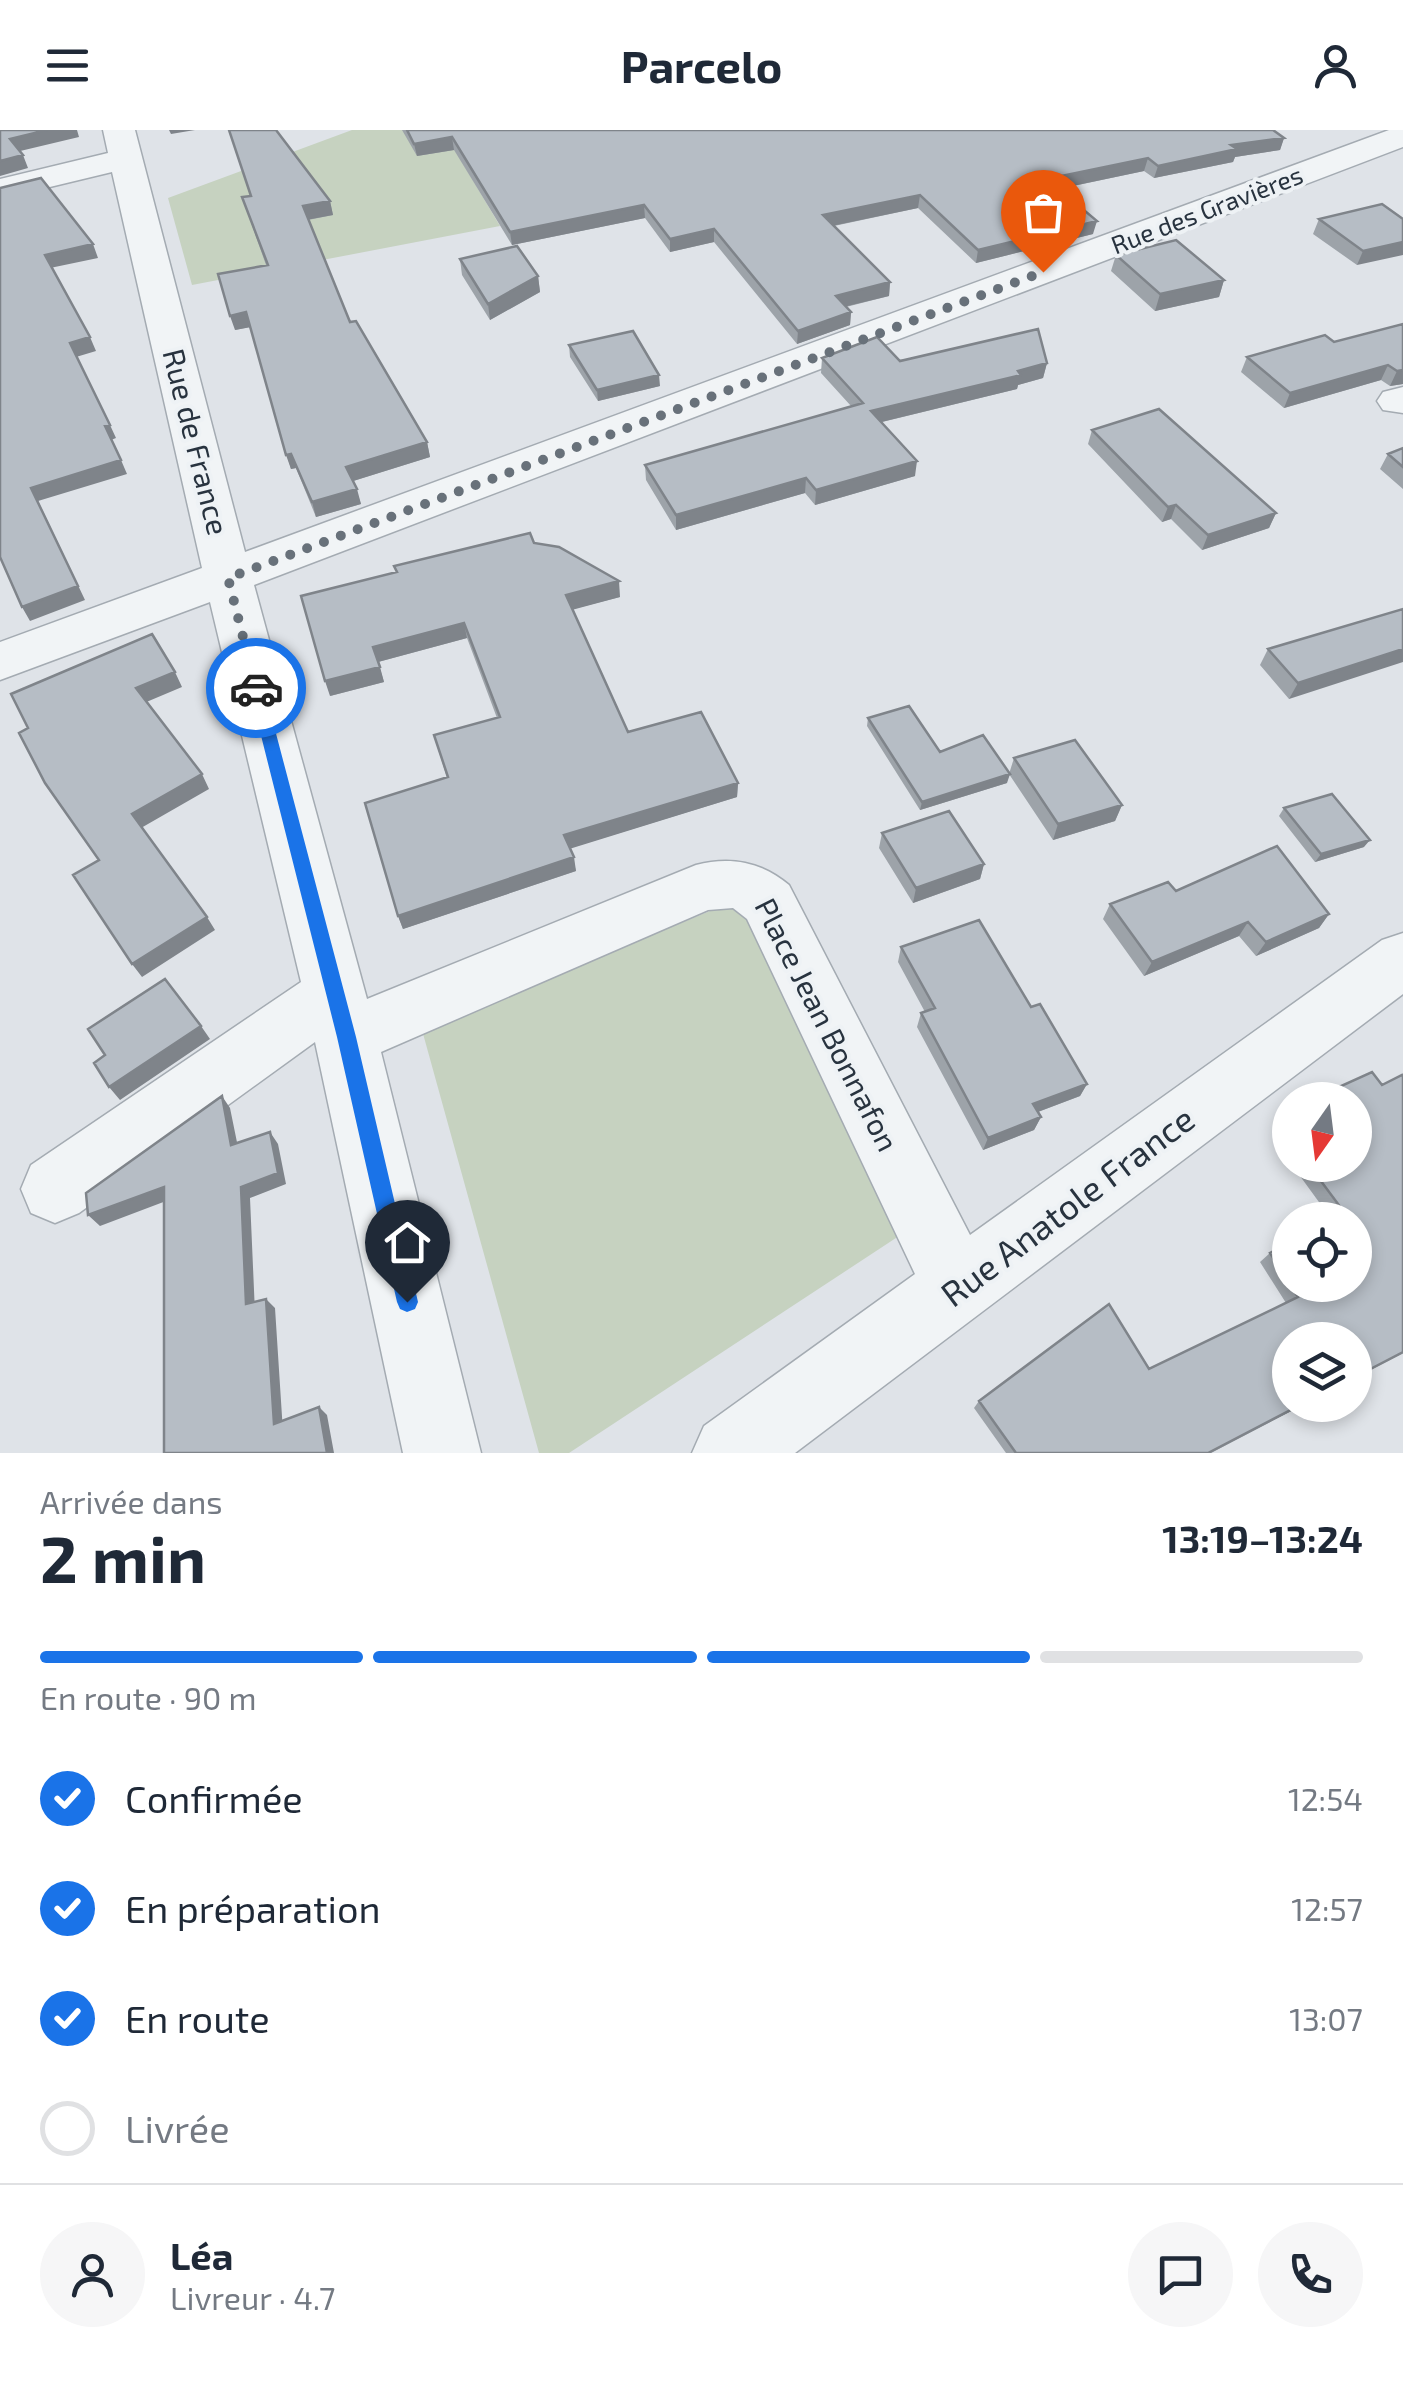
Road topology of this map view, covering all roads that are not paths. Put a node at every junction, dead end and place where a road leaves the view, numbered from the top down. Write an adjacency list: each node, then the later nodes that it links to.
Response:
1 (1368, 139): 3 (street); 5 (street, Rue des Gravières)
2 (122, 144): 4 (street); 5 (street, Rue de France)
3 (1403, 174)
4 (0, 189)
5 (228, 578): 6 (street, Rue des Gravières); 8 (street, Rue de France)
6 (0, 662)
7 (1403, 959): 10 (street, Rue Anatole France)
8 (341, 1015): 9 (street); 10 (street, Place Jean Bonnafon); 11 (street, Rue de France)
9 (54, 1190)
10 (959, 1288): 12 (street, Rue Anatole France)
11 (442, 1453)
12 (732, 1453)

